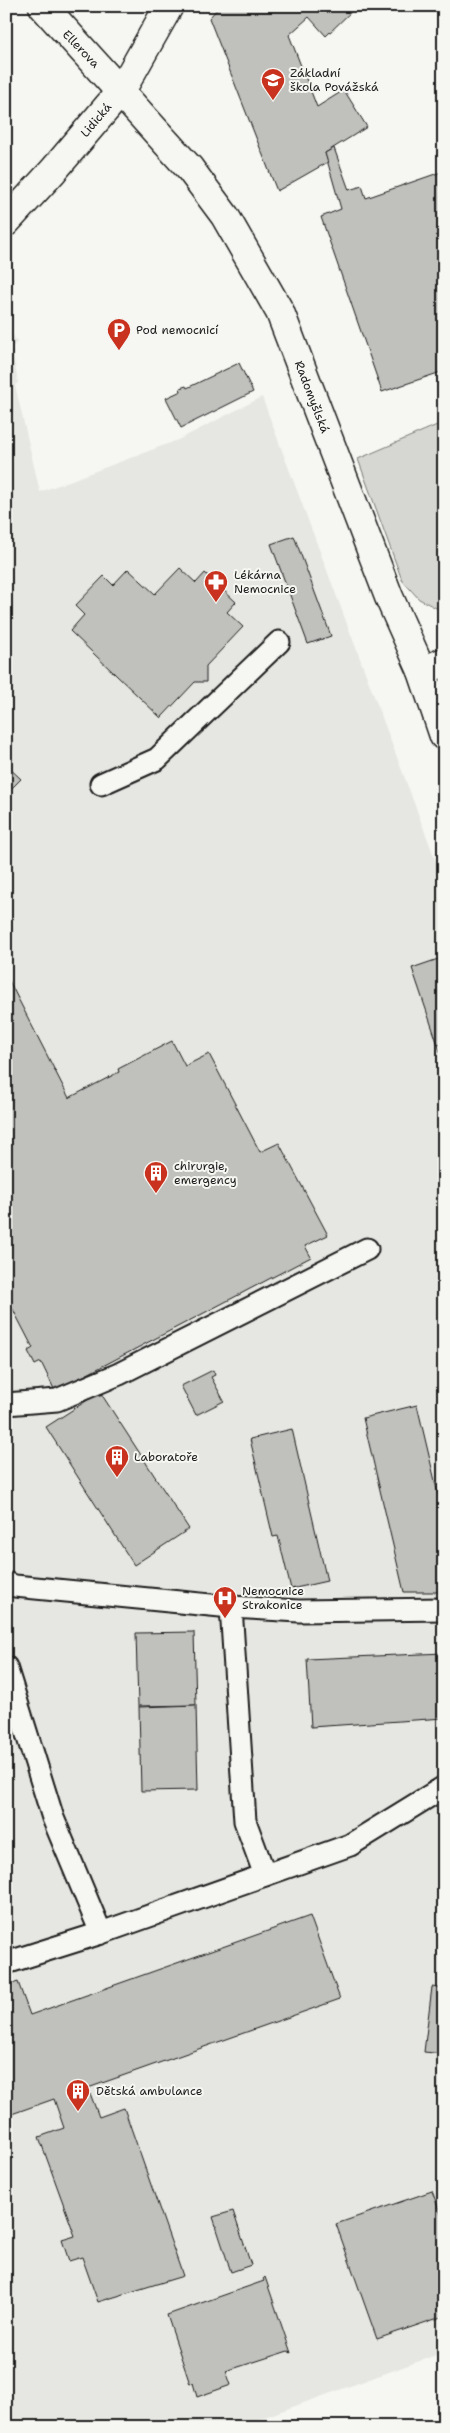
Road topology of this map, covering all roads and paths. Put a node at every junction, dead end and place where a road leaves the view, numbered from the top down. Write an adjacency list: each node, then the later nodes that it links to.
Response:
1 (43, 6): 3 (street, Ellerova)
2 (168, 6): 3 (street, Lidická)
3 (121, 91): 4 (street, Lidická); 6 (street, Radomyšlská)
4 (6, 222)
5 (279, 642): 8 (lane)
6 (433, 667): 7 (street, Radomyšlská)
7 (444, 736)
8 (101, 784)
9 (367, 1250): 10 (lane)
10 (6, 1404)
11 (6, 1583): 12 (lane)
12 (231, 1608): 13 (lane); 16 (lane)
13 (444, 1609)
14 (6, 1667): 17 (lane)
15 (443, 1788): 16 (lane)
16 (265, 1875): 17 (lane)
17 (101, 1933): 18 (lane)
18 (6, 1963)

